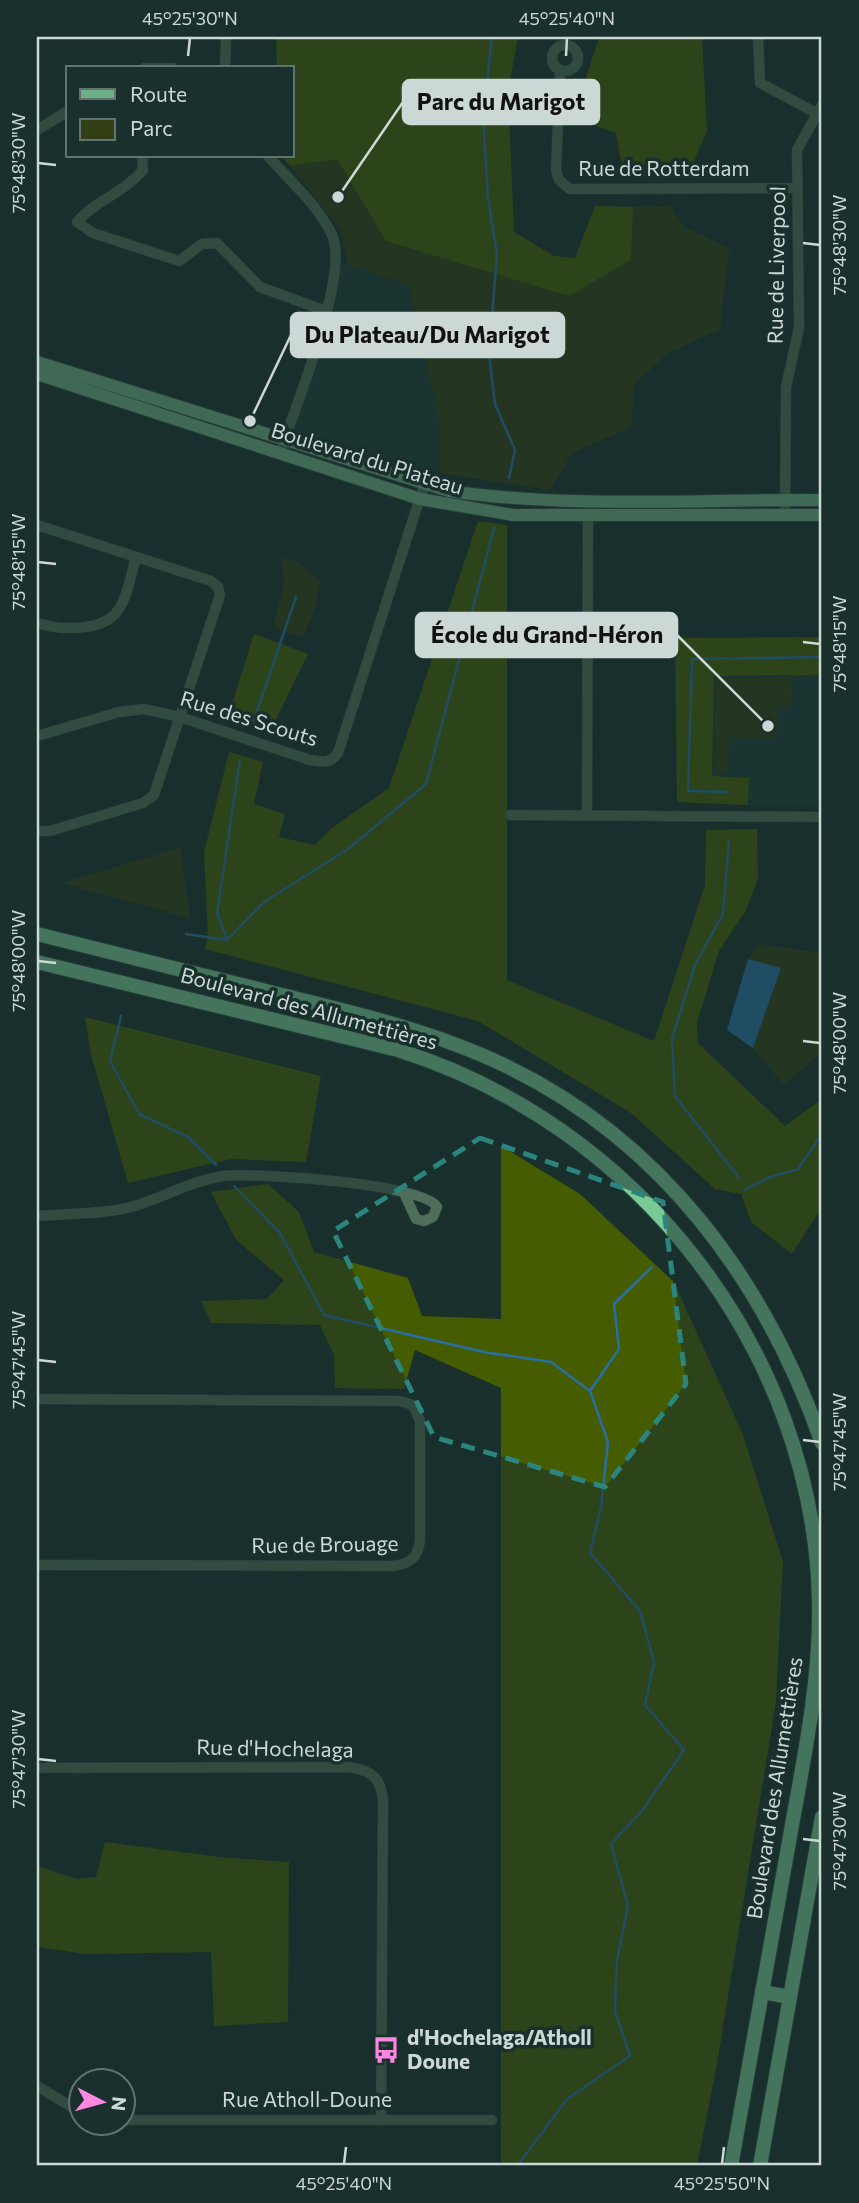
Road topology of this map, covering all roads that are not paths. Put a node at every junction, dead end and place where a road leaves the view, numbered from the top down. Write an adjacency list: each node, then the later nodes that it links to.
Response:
1 (226, 37): 3 (street)
2 (758, 37): 5 (street)
3 (225, 66)
4 (559, 71): 10 (street, Rue de Rotterdam)
5 (819, 109): 10 (street, Rue de Liverpool)
6 (66, 112): 7 (street)
7 (37, 130)
8 (142, 158): 11 (street)
9 (270, 158): 11 (street)
10 (797, 188): 17 (street, Rue de Liverpool)
11 (326, 310): 14 (street)
12 (37, 362): 14 (main road, Boulevard du Plateau)
13 (37, 373): 14 (main road, Boulevard du Plateau)
14 (282, 446): 15 (main road, Boulevard du Plateau); 16 (main road, Boulevard du Plateau)
15 (424, 485): 16 (street, Rue des Scouts); 17 (main road, Boulevard du Plateau)
16 (420, 499): 19 (main road, Boulevard du Plateau); 25 (street, Rue des Scouts)
17 (785, 500): 18 (main road, Boulevard du Plateau); 20 (street, Rue de Liverpool)
18 (822, 500)
19 (588, 515): 20 (main road, Boulevard du Plateau); 28 (street)
20 (785, 515): 21 (main road, Boulevard du Plateau)
21 (822, 516)
22 (37, 525): 23 (street)
23 (136, 558): 24 (street); 25 (street)
24 (37, 623)
25 (180, 716): 26 (street, Rue des Scouts); 30 (street)
26 (37, 736)
27 (510, 815): 28 (street)
28 (587, 816): 29 (street)
29 (822, 817)
30 (37, 831)
31 (37, 934): 36 (highway, Boulevard des Allumettières)
32 (37, 961): 40 (highway, Boulevard des Allumettières)
33 (404, 1193): 34 (street)
34 (37, 1216)
35 (37, 1399): 37 (street, Rue de Brouage)
36 (822, 1443)
37 (37, 1565)
38 (37, 1768): 45 (street, Rue d'Hochelaga)
39 (822, 1817): 41 (highway)
40 (762, 1992): 41 (highway); 47 (highway, Boulevard des Allumettières)
41 (790, 1997): 48 (highway)
42 (37, 2085): 43 (street)
43 (66, 2103)
44 (136, 2120): 45 (street, Rue Atholl-Doune)
45 (381, 2120): 46 (street, Rue Atholl-Doune)
46 (492, 2120)
47 (731, 2166)
48 (761, 2166)

